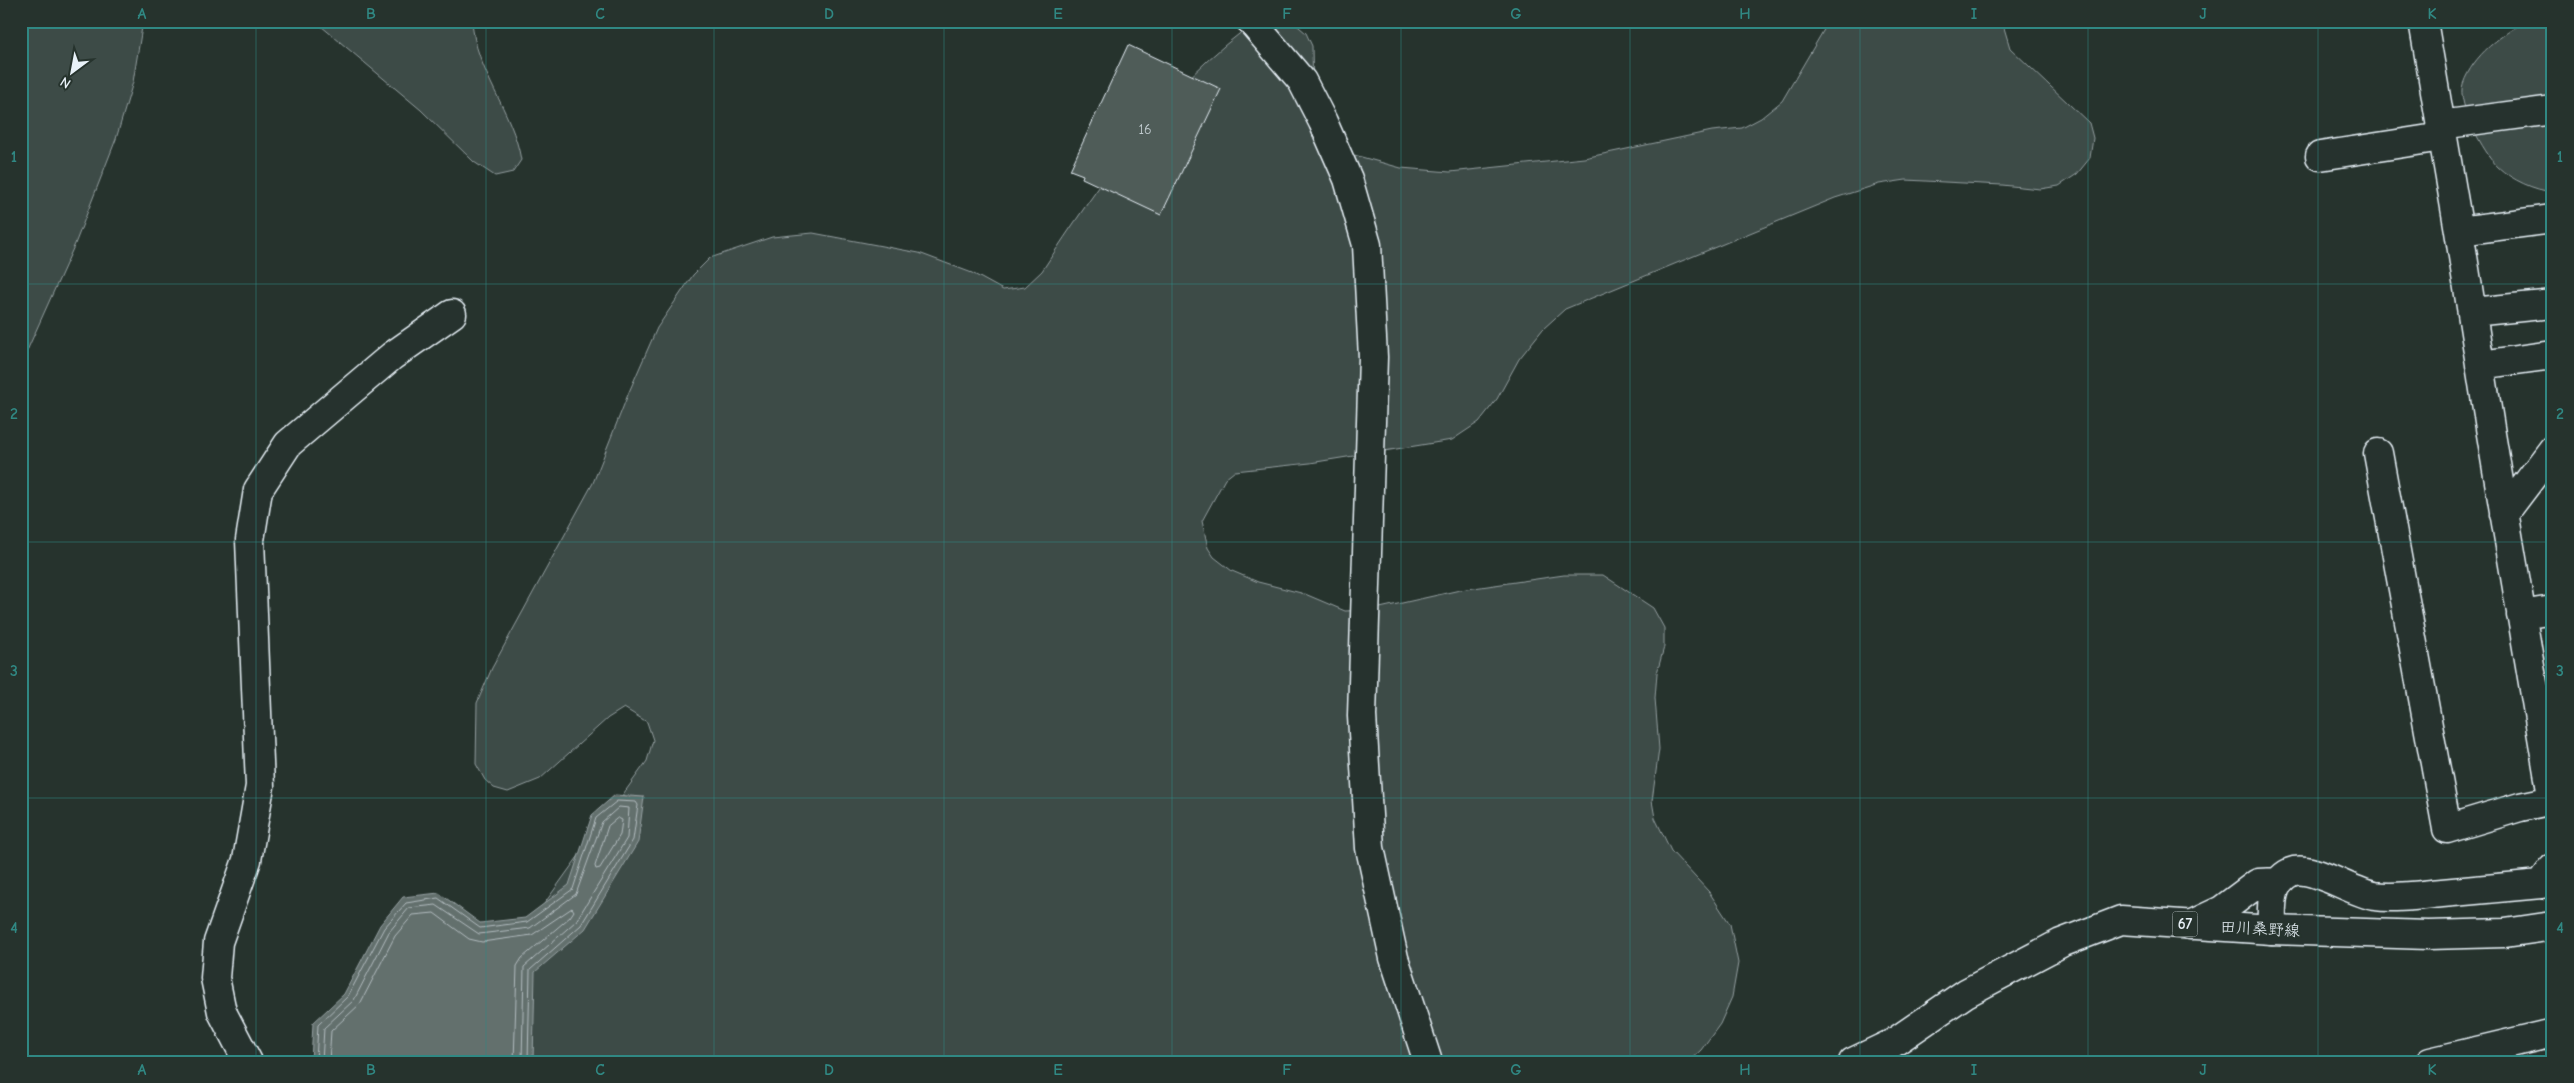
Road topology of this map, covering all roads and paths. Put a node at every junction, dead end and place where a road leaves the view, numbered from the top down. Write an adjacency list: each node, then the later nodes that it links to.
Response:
1 (1251, 21): 26 (street)
2 (2423, 21): 4 (street)
3 (2553, 110): 4 (street)
4 (2441, 131): 5 (street); 7 (street)
5 (2320, 156)
6 (2553, 219): 7 (street)
7 (2459, 231): 9 (street)
8 (2553, 304): 9 (street)
9 (2472, 312): 12 (street)
10 (452, 314): 25 (street)
11 (2553, 355): 12 (street)
12 (2480, 365): 15 (street)
13 (2553, 450): 15 (street)
14 (2378, 453): 18 (street)
15 (2504, 514): 17 (street)
16 (2553, 610): 17 (street)
17 (2521, 615): 18 (street)
18 (2553, 801)
19 (2553, 868): 20 (street)
20 (2278, 882): 21 (street); 23 (street)
21 (2190, 925): 23 (street, 田川桑野線 / 67); 27 (street, 田川桑野線 / 67)
22 (2553, 926): 23 (street, 田川桑野線 / 67)
23 (2272, 930)
24 (2553, 1033): 28 (street)
25 (248, 1062)
26 (1428, 1062)
27 (1853, 1062)
28 (2430, 1062)

